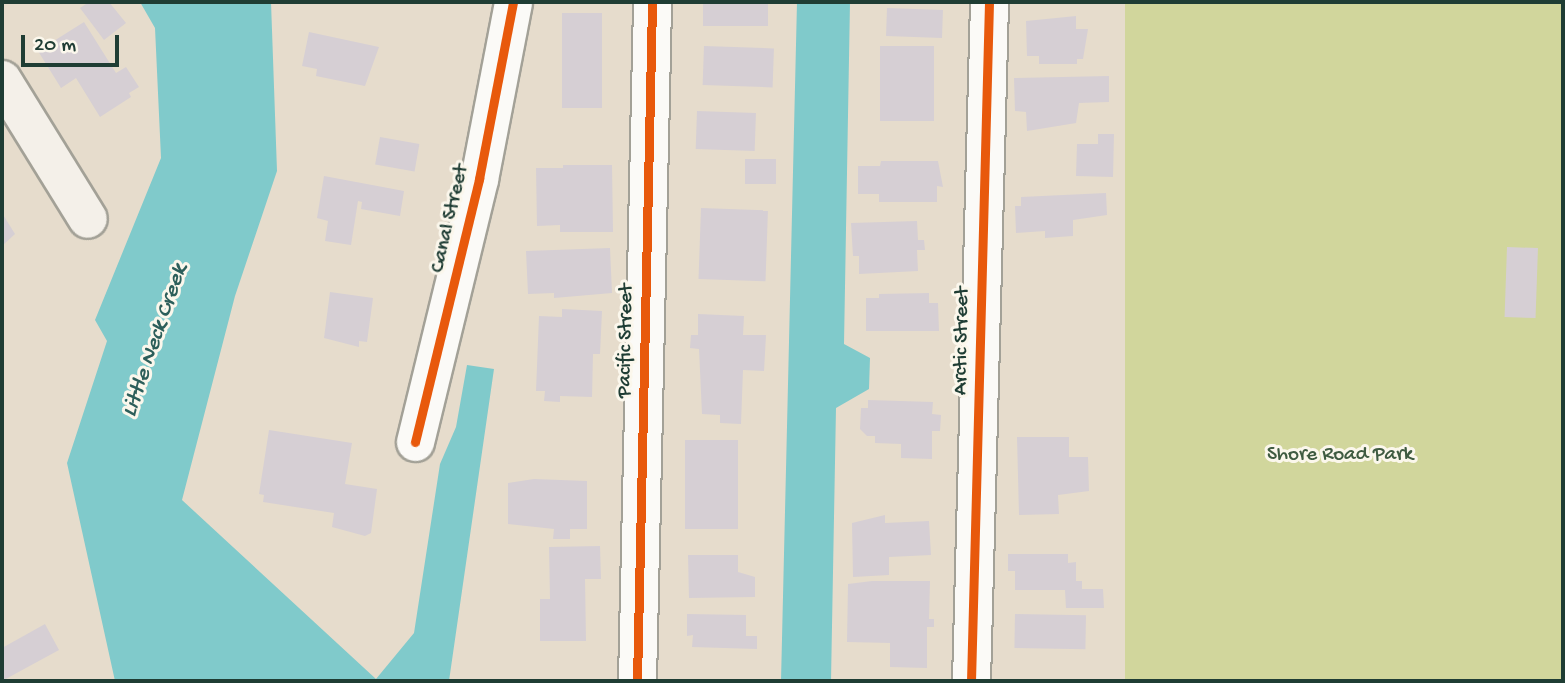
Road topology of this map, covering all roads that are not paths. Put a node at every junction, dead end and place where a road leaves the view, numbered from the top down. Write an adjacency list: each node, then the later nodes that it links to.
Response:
1 (513, 2): 6 (street, Canal Street)
2 (652, 2): 7 (street, Pacific Street)
3 (989, 2): 8 (street, Arctic Street)
4 (2, 80): 5 (street)
5 (88, 219)
6 (415, 442)
7 (637, 681)
8 (971, 681)

